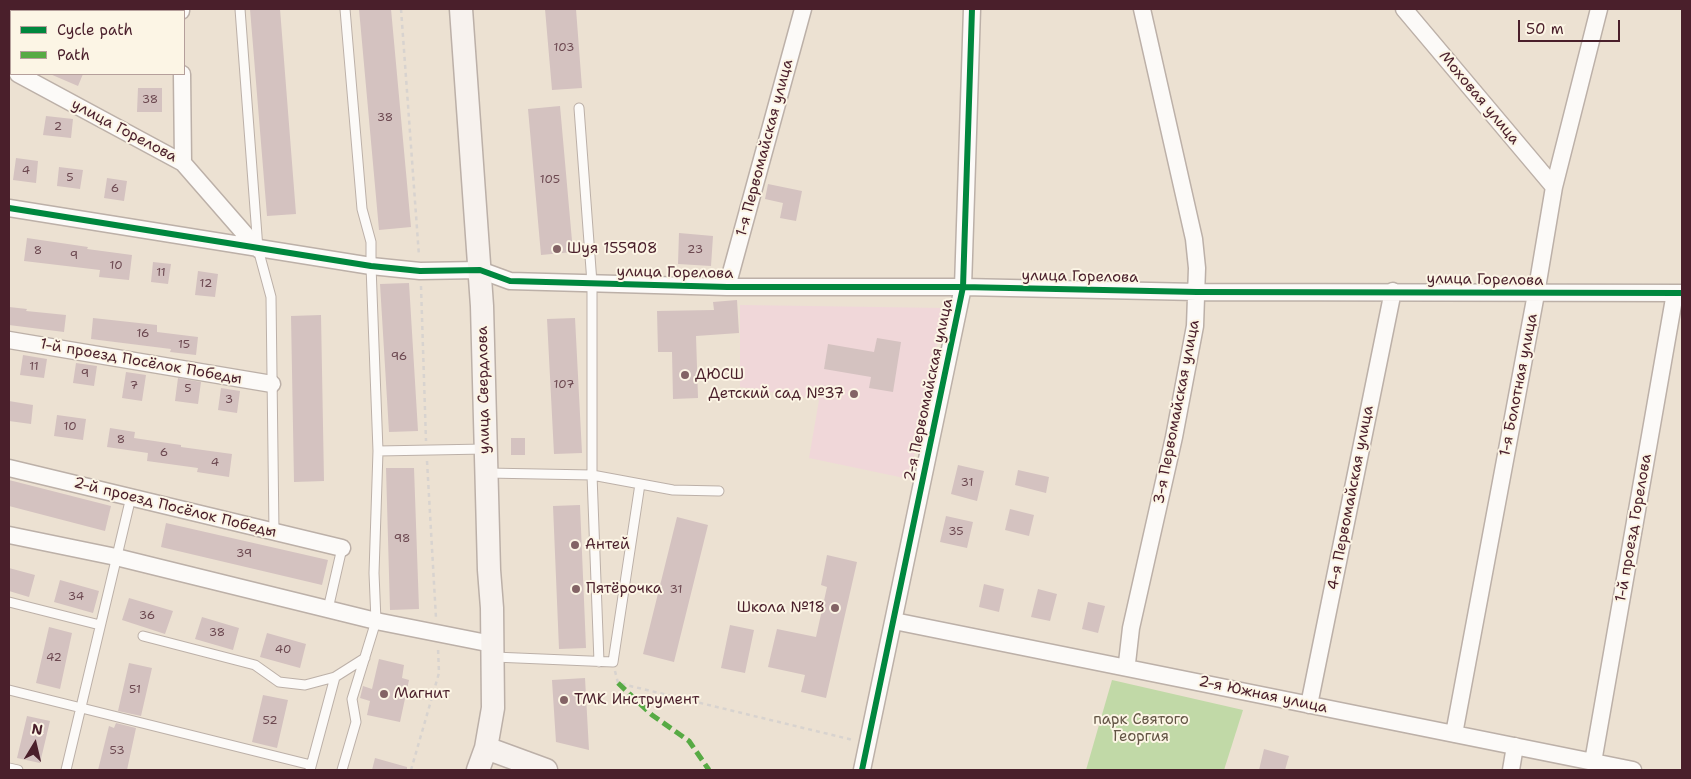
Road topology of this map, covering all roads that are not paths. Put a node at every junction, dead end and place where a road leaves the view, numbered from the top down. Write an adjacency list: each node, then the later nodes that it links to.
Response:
1 (240, 9): 15 (lane)
2 (345, 9): 16 (lane)
3 (461, 9): 17 (main road, улица Свердлова)
4 (803, 9): 19 (street, 1-я Первомайская улица)
5 (972, 9): 20 (street, 2-я Первомайская улица)
6 (1142, 9): 22 (street, 3-я Первомайская улица)
7 (1404, 9): 13 (street, Моховая улица)
8 (1599, 9): 13 (street, 1-я Болотная улица)
9 (20, 75): 12 (street, улица Горелова)
10 (182, 75): 12 (street)
11 (579, 108): 18 (lane)
12 (183, 163): 15 (street, улица Горелова)
13 (1554, 187): 24 (street, 1-я Болотная улица)
14 (9, 208): 15 (street)
15 (258, 249): 16 (street); 26 (lane)
16 (370, 266): 17 (street); 28 (lane)
17 (480, 270): 18 (street, улица Горелова); 27 (main road, улица Свердлова)
18 (592, 283): 19 (street, улица Горелова); 31 (lane)
19 (727, 287): 20 (street, улица Горелова)
20 (963, 287): 22 (street, улица Горелова); 42 (street, 2-я Первомайская улица)
21 (1393, 291): 22 (street, улица Горелова); 24 (street, улица Горелова); 51 (street, 4-я Первомайская улица)
22 (1197, 292): 48 (street, 3-я Первомайская улица)
23 (1679, 293): 24 (street, улица Горелова); 55 (street, 1-й проезд Горелова)
24 (1536, 294): 52 (street, 1-я Болотная улица)
25 (9, 340): 26 (street, 1-й проезд Посёлок Победы)
26 (272, 384): 35 (lane)
27 (486, 449): 28 (lane); 30 (main road, улица Свердлова)
28 (378, 450): 41 (lane)
29 (9, 468): 34 (street, 2-й проезд Посёлок Победы)
30 (486, 473): 31 (lane); 45 (main road, улица Свердлова)
31 (592, 475): 32 (lane); 47 (lane)
32 (640, 484): 33 (lane); 47 (lane)
33 (719, 491)
34 (131, 497): 35 (street, 2-й проезд Посёлок Победы); 38 (lane)
35 (274, 532): 37 (street, 2-й проезд Посёлок Победы)
36 (9, 534): 38 (street)
37 (342, 548): 40 (lane)
38 (116, 557): 40 (street); 43 (lane)
39 (9, 602): 43 (lane)
40 (328, 609): 41 (street)
41 (376, 621): 45 (street); 46 (lane)
42 (894, 621): 48 (street, 2-я Южная улица); 63 (street, 2-я Первомайская улица)
43 (100, 625): 59 (lane)
44 (143, 636): 49 (lane)
45 (492, 650): 47 (lane); 54 (main road, улица Свердлова)
46 (365, 658): 49 (lane); 60 (lane)
47 (600, 662)
48 (1124, 667): 51 (street, 2-я Южная улица)
49 (335, 677): 57 (lane)
50 (9, 690): 57 (lane)
51 (1309, 705): 52 (street, 2-я Южная улица)
52 (1454, 734): 53 (street, 2-я Южная улица)
53 (1515, 746): 55 (street, 2-я Южная улица); 64 (street)
54 (486, 748): 61 (main road, улица Свердлова); 62 (main road)
55 (1593, 762): 65 (street, 2-я Южная улица)
56 (9, 768): 58 (lane)
57 (310, 768)
58 (18, 770)
59 (66, 770)
60 (342, 770)
61 (478, 770)
62 (546, 770)
63 (862, 770)
64 (1511, 770)
65 (1633, 770)

